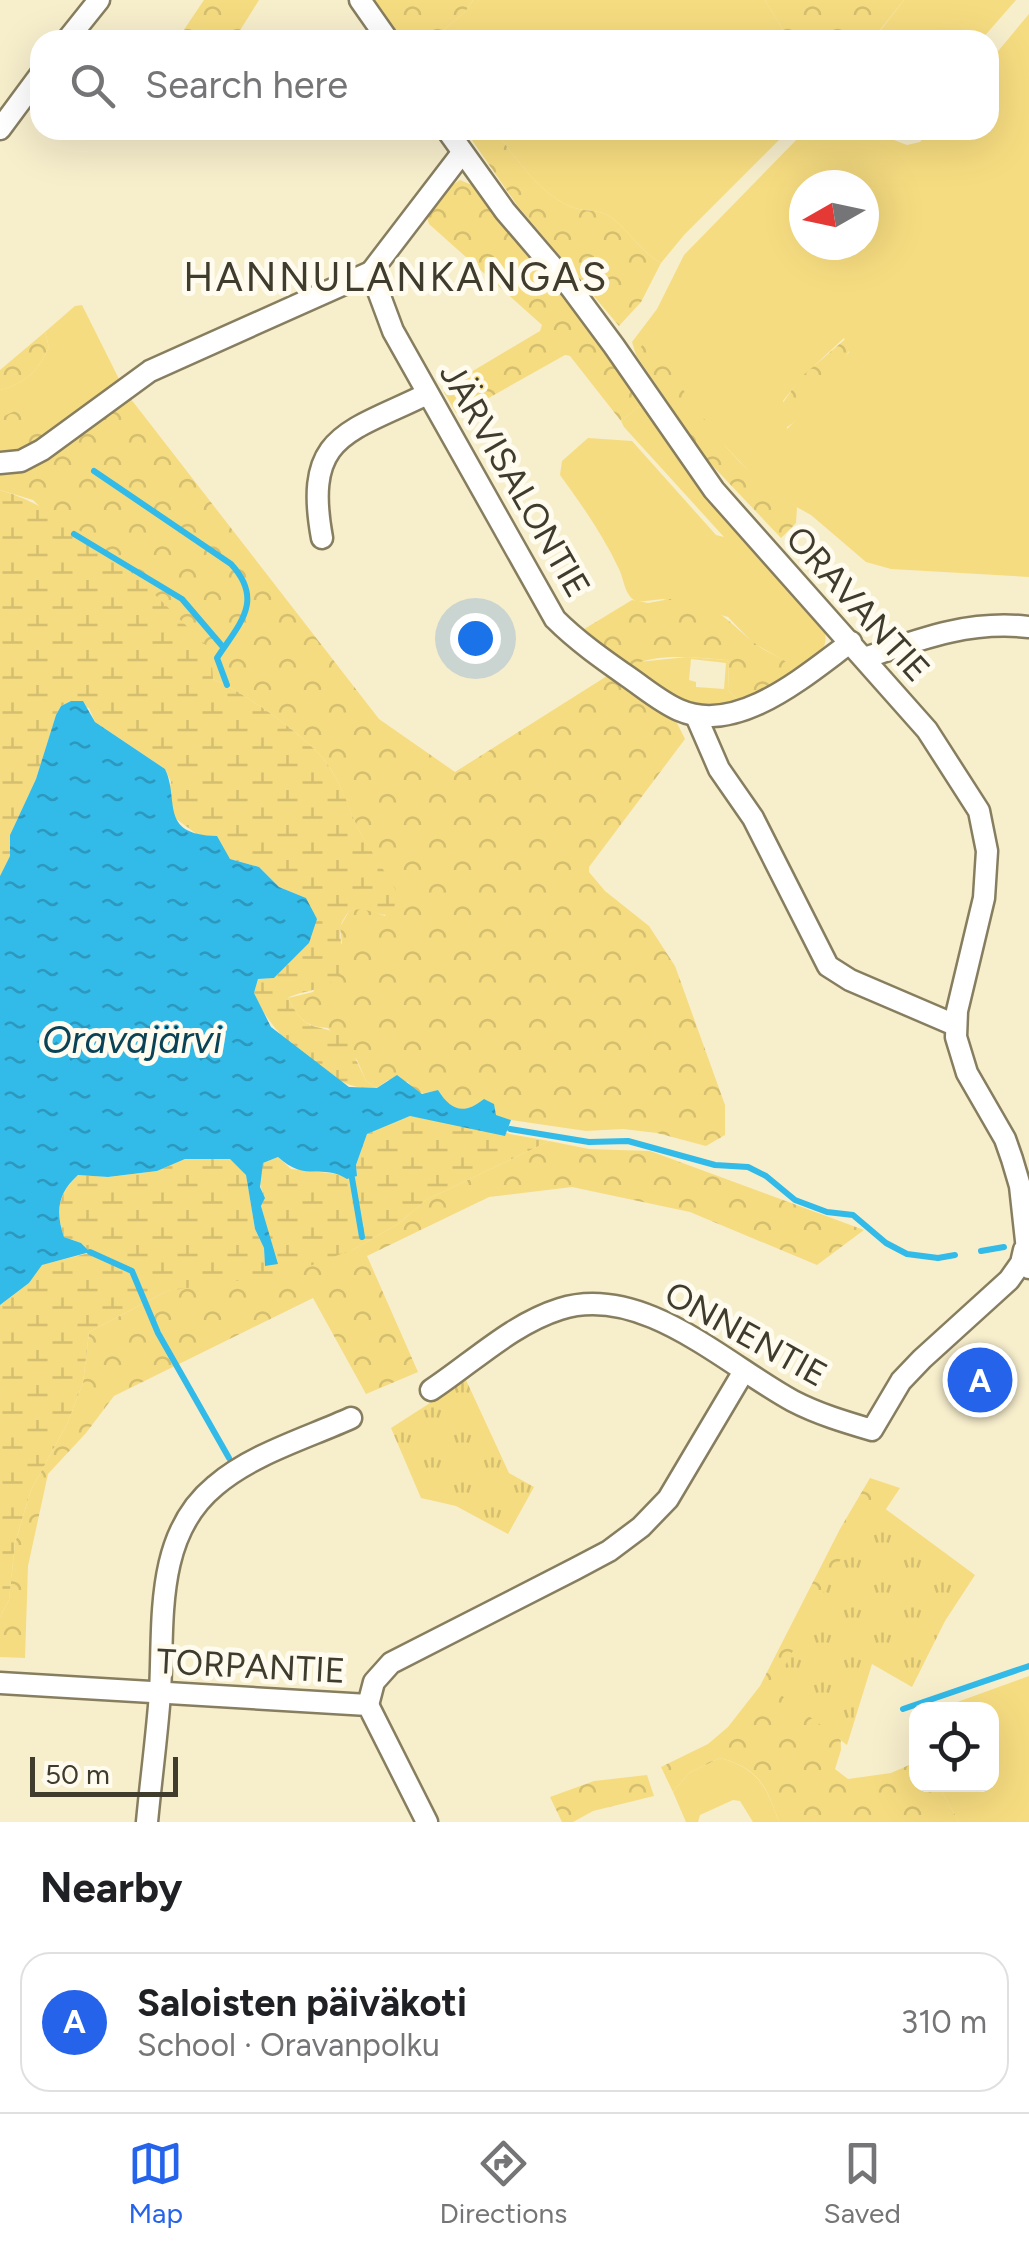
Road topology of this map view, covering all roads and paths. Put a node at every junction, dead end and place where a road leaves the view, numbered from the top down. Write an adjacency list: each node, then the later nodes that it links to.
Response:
1 (99, 0): 3 (street)
2 (360, 0): 4 (street)
3 (75, 30)
4 (381, 30)
5 (30, 88): 6 (street)
6 (0, 128)
7 (454, 140): 8 (street, ORAVANTIE)
8 (462, 153): 9 (street); 14 (street, ORAVANTIE)
9 (371, 272): 10 (street, JÄRVISALONTIE); 11 (street)
10 (427, 394): 12 (street); 15 (street, JÄRVISALONTIE)
11 (0, 463)
12 (322, 538)
13 (1029, 627): 14 (street)
14 (858, 650): 15 (street); 16 (street, ORAVANTIE)
15 (696, 716): 16 (street)
16 (955, 1025): 17 (street, ORAVANTIE)
17 (1024, 1182): 18 (street, ORAVANTIE)
18 (1027, 1259): 19 (street, ONNENTIE)
19 (744, 1371): 20 (street, ONNENTIE); 24 (street)
20 (431, 1390)
21 (351, 1418): 23 (street)
22 (0, 1683): 23 (street, TORPANTIE)
23 (160, 1695): 24 (street, TORPANTIE); 25 (street)
24 (368, 1704): 26 (street, TORPANTIE)
25 (147, 1822)
26 (427, 1822)

